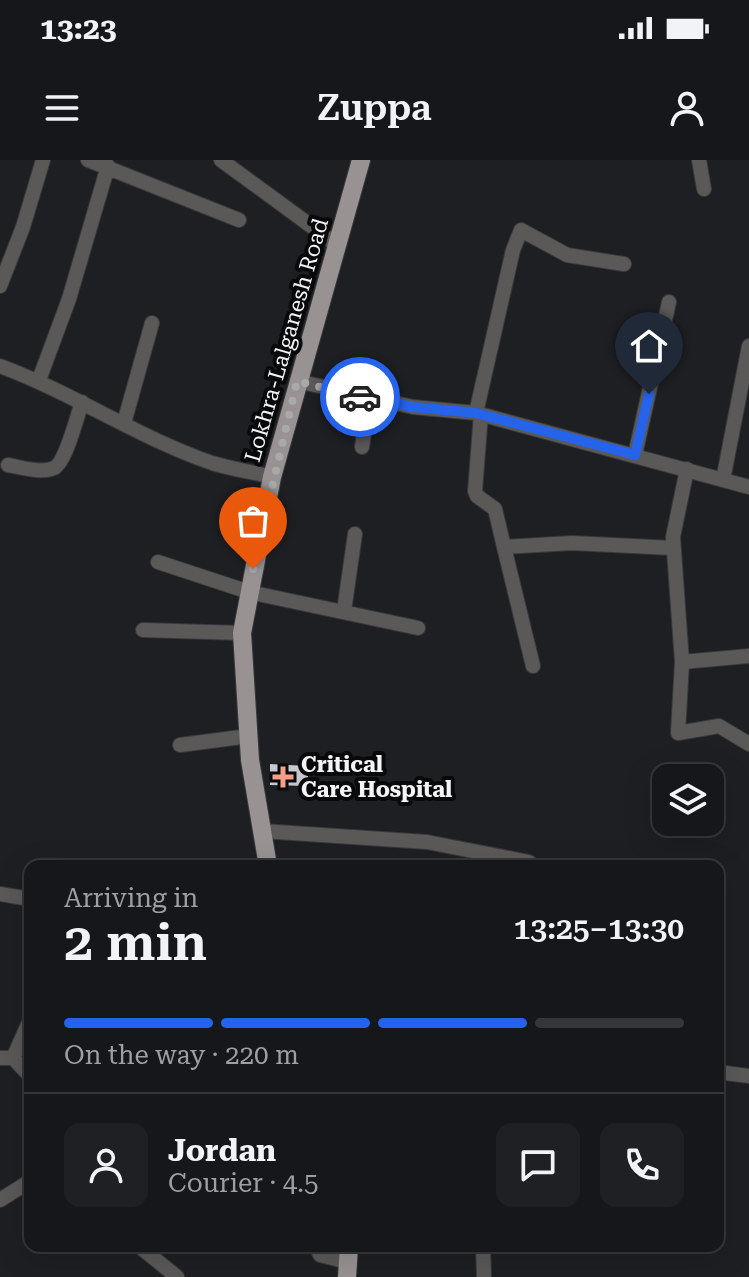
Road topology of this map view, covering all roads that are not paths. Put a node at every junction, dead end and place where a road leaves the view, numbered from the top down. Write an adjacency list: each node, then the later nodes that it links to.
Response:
1 (43, 160): 11 (street)
2 (88, 160): 6 (street)
3 (221, 160): 9 (street)
4 (361, 160): 9 (main road, Lokhra-Lalganesh Road)
5 (699, 160): 7 (street)
6 (108, 166): 8 (street); 16 (street)
7 (704, 189)
8 (239, 220)
9 (337, 245): 17 (main road, Lokhra-Lalganesh Road)
10 (624, 264): 20 (street)
11 (0, 286)
12 (669, 302): 23 (street)
13 (152, 323): 21 (street)
14 (749, 346): 27 (street)
15 (0, 366): 16 (street)
16 (39, 380): 19 (street)
17 (297, 381): 18 (street); 26 (main road, Lokhra-Lalganesh Road)
18 (369, 398): 20 (street); 22 (street)
19 (82, 402): 21 (street); 24 (street)
20 (479, 413): 23 (street); 30 (street)
21 (124, 423): 26 (street)
22 (362, 447)
23 (635, 455): 25 (street)
24 (8, 465)
25 (687, 469): 27 (street); 31 (street)
26 (272, 477): 33 (main road, Lokhra-Lalganesh Road)
27 (723, 480): 28 (street)
28 (749, 487)
29 (355, 534): 34 (street)
30 (504, 547): 31 (street); 40 (street)
31 (673, 548): 39 (street)
32 (158, 562): 33 (street)
33 (249, 592): 34 (street); 37 (main road, Lokhra-Lalganesh Road)
34 (344, 611): 35 (street)
35 (418, 628)
36 (143, 630): 37 (street)
37 (242, 633): 41 (main road, Lokhra-Lalganesh Road)
38 (749, 656): 39 (street)
39 (682, 662): 42 (street)
40 (533, 666)
41 (249, 736): 43 (street); 44 (main road, Lokhra-Lalganesh Road)
42 (749, 744)
43 (180, 745)
44 (262, 831): 45 (main road, Lokhra-Lalganesh Road); 46 (street)
45 (267, 860)
46 (519, 860)
47 (0, 894): 48 (street)
48 (24, 898)
49 (24, 1030): 50 (street)
50 (7, 1058): 51 (street)
51 (24, 1071)
52 (724, 1073): 53 (street)
53 (749, 1076)
54 (24, 1185): 55 (street)
55 (0, 1200)
56 (146, 1252): 60 (street)
57 (319, 1252): 59 (street)
58 (483, 1252): 61 (street)
59 (348, 1262)
60 (177, 1277)
61 (484, 1277)

